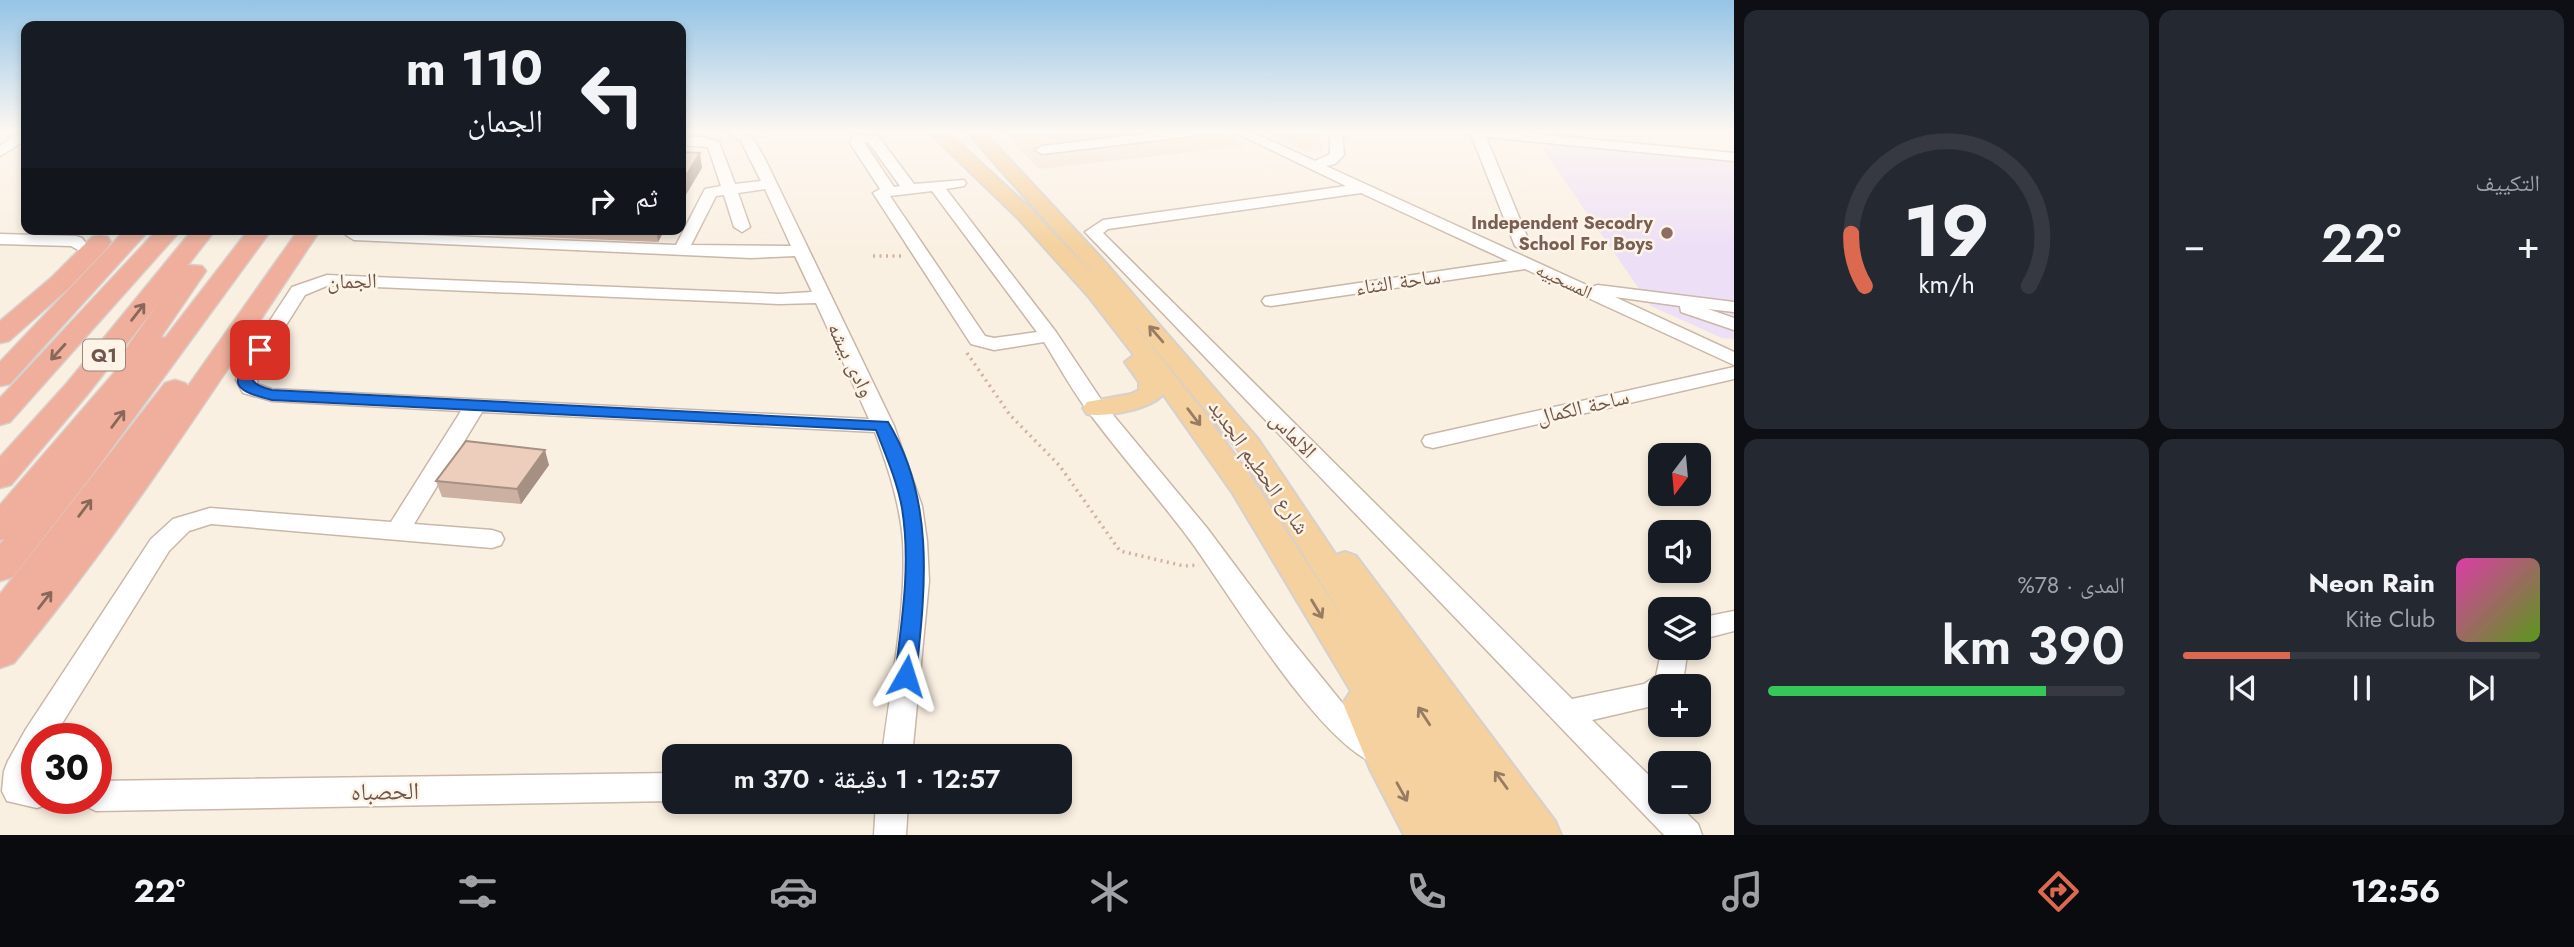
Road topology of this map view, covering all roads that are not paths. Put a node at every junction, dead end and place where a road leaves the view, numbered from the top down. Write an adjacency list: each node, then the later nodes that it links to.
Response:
1 (718, 171): 11 (street)
2 (763, 171): 10 (street, وادى بيشه)
3 (876, 171): 14 (street)
4 (897, 171): 13 (street)
5 (979, 171): 33 (main road, شارع الحطيم الجديد)
6 (1008, 171): 9 (main road)
7 (1327, 171): 12 (street, المسحبيه)
8 (1492, 171): 30 (street)
9 (1012, 173): 53 (main road, شارع الحطيم الجديد, one-way to 9)
10 (769, 184): 11 (street); 29 (street, وادى بيشه)
11 (728, 187): 15 (street); 28 (street)
12 (1363, 188): 30 (street, المسحبيه); 64 (street, الالماس)
13 (910, 189): 14 (street); 41 (street)
14 (890, 192): 41 (street)
15 (742, 227)
16 (86, 235): 27 (street); 38 (highway)
17 (107, 235): 31 (highway)
18 (133, 235): 46 (highway)
19 (166, 235): 49 (highway, Q1, one-way to 49)
20 (200, 235): 52 (highway, Q1, one-way to 20)
21 (220, 235): 44 (highway)
22 (249, 235): 44 (highway)
23 (250, 235): 57 (highway, one-way to 23)
24 (282, 235): 58 (highway, one-way to 24)
25 (306, 235): 61 (highway, one-way to 25)
26 (402, 235): 28 (street)
27 (0, 239)
28 (681, 250): 29 (street)
29 (799, 251): 34 (street, وادى بيشه)
30 (1524, 255): 32 (street, المسحبيه); 36 (street, ساحة الثناء)
31 (60, 283): 40 (highway); 43 (highway)
32 (1575, 287): 35 (street); 42 (street, المسحبيه)
33 (1097, 292): 48 (main road); 62 (main road, شارع الحطيم الجديد, one-way to 62)
34 (821, 297): 47 (street, الجمان); 50 (street, وادى بيشه)
35 (1664, 298): 37 (street); 39 (street)
36 (1271, 301)
37 (1734, 307)
38 (0, 318)
39 (1734, 324)
40 (0, 335)
41 (1049, 336): 48 (street)
42 (1734, 359)
43 (0, 360)
44 (129, 370): 54 (highway)
45 (1734, 373): 51 (street, ساحة الكمال)
46 (0, 377)
47 (476, 404): 50 (street, الجمان); 55 (street)
48 (1097, 408): 67 (street)
49 (0, 416)
50 (883, 426): 66 (street, وادى بيشه)
51 (1433, 441)
52 (0, 477)
53 (1274, 484): 76 (main road, شارع الحطيم الجديد, one-way to 53); 77 (main road, one-way to 53)
54 (0, 527)
55 (397, 531): 56 (street); 65 (street)
56 (492, 539)
57 (0, 568)
58 (0, 621)
59 (1734, 621): 60 (street)
60 (1711, 626)
61 (0, 652)
62 (1349, 661): 67 (main road); 75 (main road, شارع الحطيم الجديد)
63 (1648, 696): 64 (street)
64 (1565, 713): 78 (street, الالماس)
65 (47, 723)
66 (898, 744)
67 (1383, 757): 74 (main road, one-way to 74)
68 (21, 767): 70 (street)
69 (662, 787): 71 (street, الحصباه)
70 (21, 791)
71 (112, 796)
72 (891, 814): 73 (street)
73 (890, 835)
74 (1426, 835)
75 (1459, 835)
76 (1501, 835)
77 (1541, 835)
78 (1686, 835)

